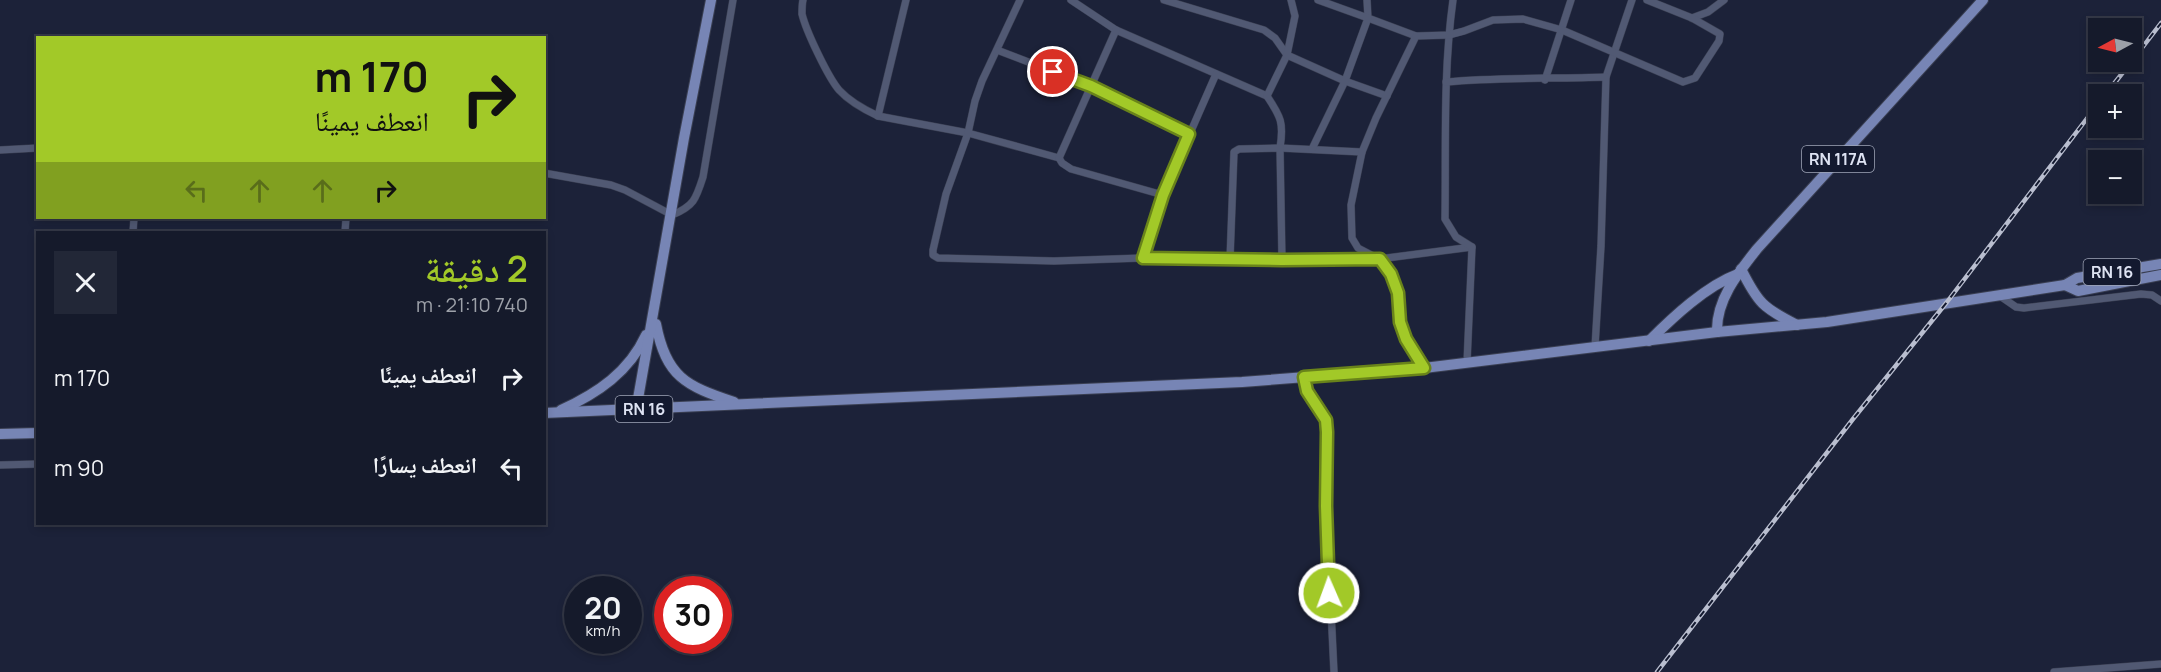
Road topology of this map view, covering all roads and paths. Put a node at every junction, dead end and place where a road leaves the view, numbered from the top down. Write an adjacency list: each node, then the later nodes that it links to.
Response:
1 (711, 0): 45 (main road)
2 (733, 0): 45 (street)
3 (802, 0): 34 (street)
4 (906, 0): 34 (street)
5 (1020, 0): 23 (street)
6 (1071, 0): 19 (street)
7 (1164, 0): 25 (street)
8 (1291, 0): 25 (street)
9 (1318, 0): 17 (street)
10 (1366, 0): 17 (street)
11 (1453, 0): 21 (street)
12 (1571, 0): 20 (street)
13 (1632, 0): 24 (street)
14 (1647, 0): 18 (street)
15 (1724, 0): 18 (street)
16 (1983, 0): 52 (main road, RN 117A)
17 (1368, 18): 22 (street); 29 (street)
18 (1692, 18): 24 (street)
19 (1116, 30): 26 (street); 31 (street)
20 (1562, 30): 21 (street); 24 (street); 28 (street)
21 (1449, 35): 22 (street); 30 (street)
22 (1416, 36): 33 (street)
23 (997, 50): 31 (street); 35 (street)
24 (1615, 51): 27 (street)
25 (1287, 55): 29 (street); 32 (street)
26 (1216, 74): 32 (street); 36 (street)
27 (1606, 77): 28 (street); 61 (street)
28 (1545, 80): 30 (street)
29 (1344, 81): 33 (street); 39 (street)
30 (1446, 82): 46 (street)
31 (1091, 86): 36 (street); 42 (street)
32 (1267, 96): 38 (street)
33 (1387, 96): 41 (street)
34 (878, 116): 35 (street)
35 (968, 133): 42 (street); 47 (street)
36 (1189, 134): 44 (street)
37 (36, 148): 40 (street)
38 (1280, 148): 39 (street); 48 (street); 50 (street)
39 (1312, 149): 41 (street)
40 (0, 150)
41 (1362, 152): 49 (street)
42 (1059, 158): 44 (street)
43 (546, 173): 45 (street)
44 (1163, 195): 47 (street)
45 (672, 215): 57 (main road)
46 (1472, 247): 49 (street); 62 (street)
47 (1143, 258): 48 (street)
48 (1230, 259): 50 (street)
49 (1380, 259): 50 (street); 63 (street)
50 (1282, 260)
51 (2161, 264): 54 (main road, RN 16)
52 (1740, 271): 58 (main road); 59 (main road, RN 117A); 60 (main road)
53 (2161, 275): 54 (main road, RN 16)
54 (2064, 285): 55 (main road, RN 16)
55 (2000, 296): 56 (street); 58 (main road, RN 16)
56 (2161, 301)
57 (654, 317): 65 (main road); 66 (main road); 67 (main road)
58 (1797, 325): 59 (main road, RN 16)
59 (1717, 332): 60 (main road, RN 16)
60 (1649, 341): 61 (main road, RN 16)
61 (1595, 347): 62 (main road, RN 16)
62 (1467, 363): 63 (main road, RN 16)
63 (1424, 368): 64 (main road, RN 16)
64 (1304, 377): 65 (main road, RN 16); 73 (street)
65 (743, 404): 66 (main road, RN 16)
66 (636, 410): 67 (main road, RN 16)
67 (550, 413)
68 (36, 433): 69 (main road)
69 (0, 434)
70 (36, 464): 71 (street)
71 (0, 465)
72 (2161, 664): 74 (street)
73 (1334, 672)
74 (2054, 672)

